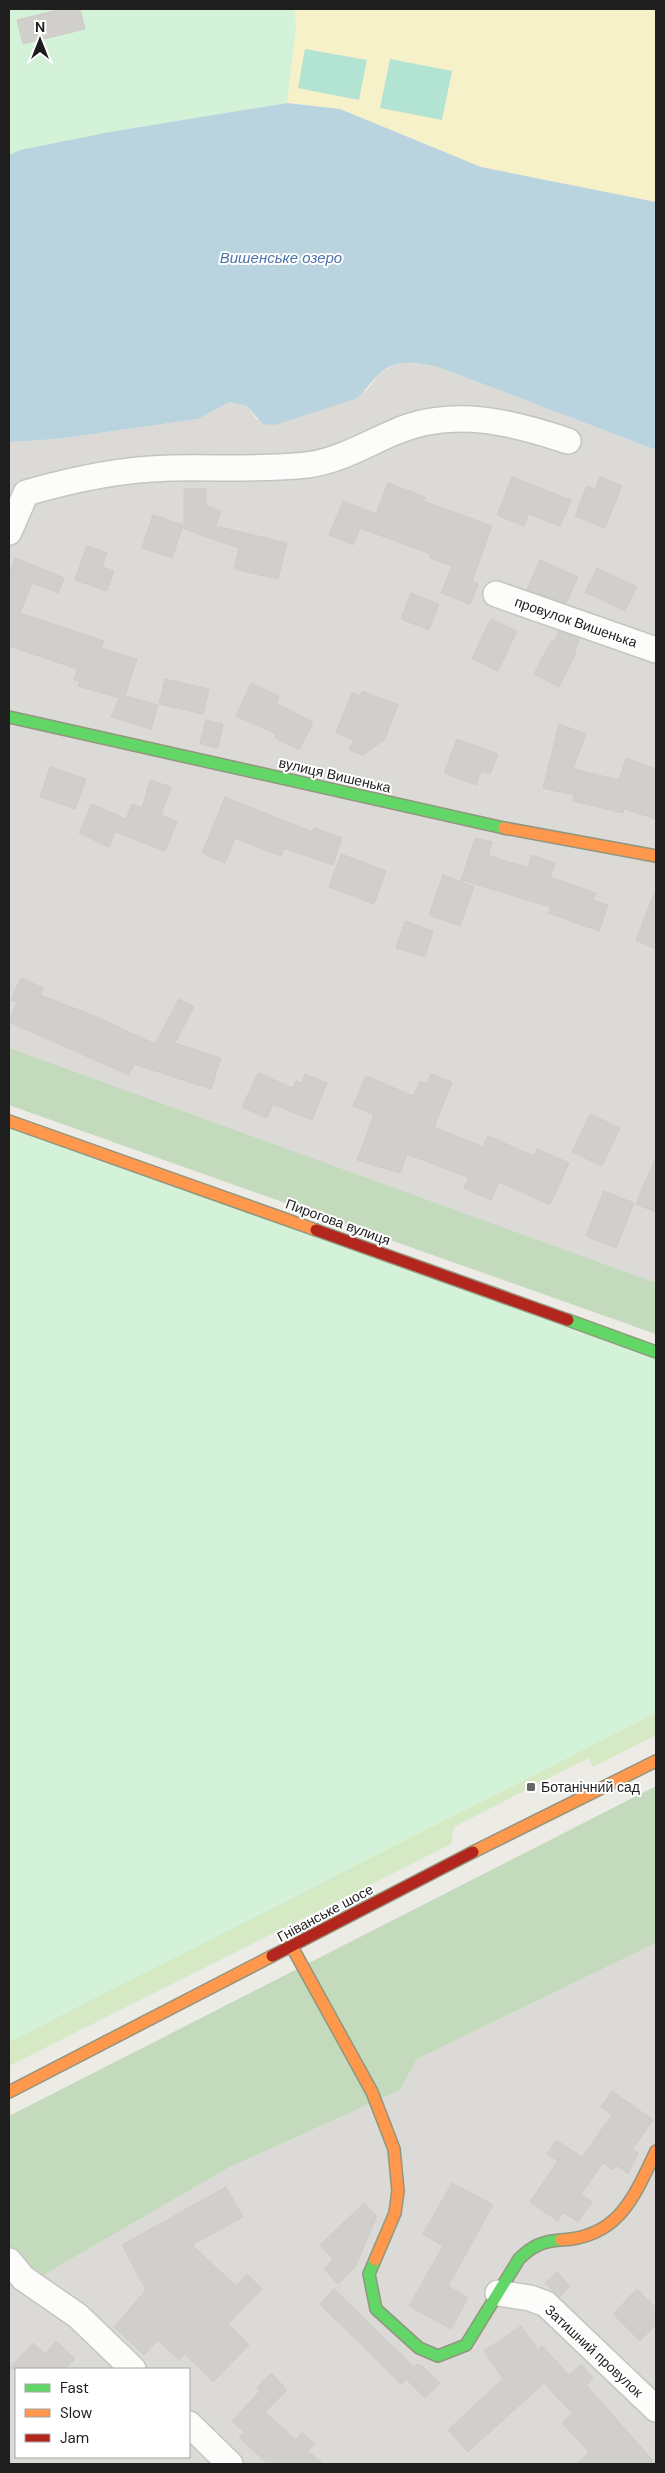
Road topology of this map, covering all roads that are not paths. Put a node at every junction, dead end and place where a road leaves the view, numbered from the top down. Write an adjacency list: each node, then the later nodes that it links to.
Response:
1 (568, 441): 2 (street)
2 (17, 491): 3 (street)
3 (9, 532)
4 (496, 594): 5 (street, провулок Вишенька)
5 (656, 650)
6 (9, 717): 7 (street, вулиця Вишенька)
7 (656, 856)
8 (9, 1121): 9 (street, Пирогова вулиця)
9 (656, 1352)
10 (656, 1761): 11 (street, Гніванське шосе)
11 (292, 1947): 12 (street, Гніванське шосе); 15 (street)
12 (9, 2092)
13 (656, 2151): 15 (street)
14 (9, 2261): 16 (street)
15 (498, 2293): 17 (street, Затишний провулок)
16 (132, 2368)
17 (656, 2409)
18 (190, 2425): 19 (street)
19 (230, 2464)

